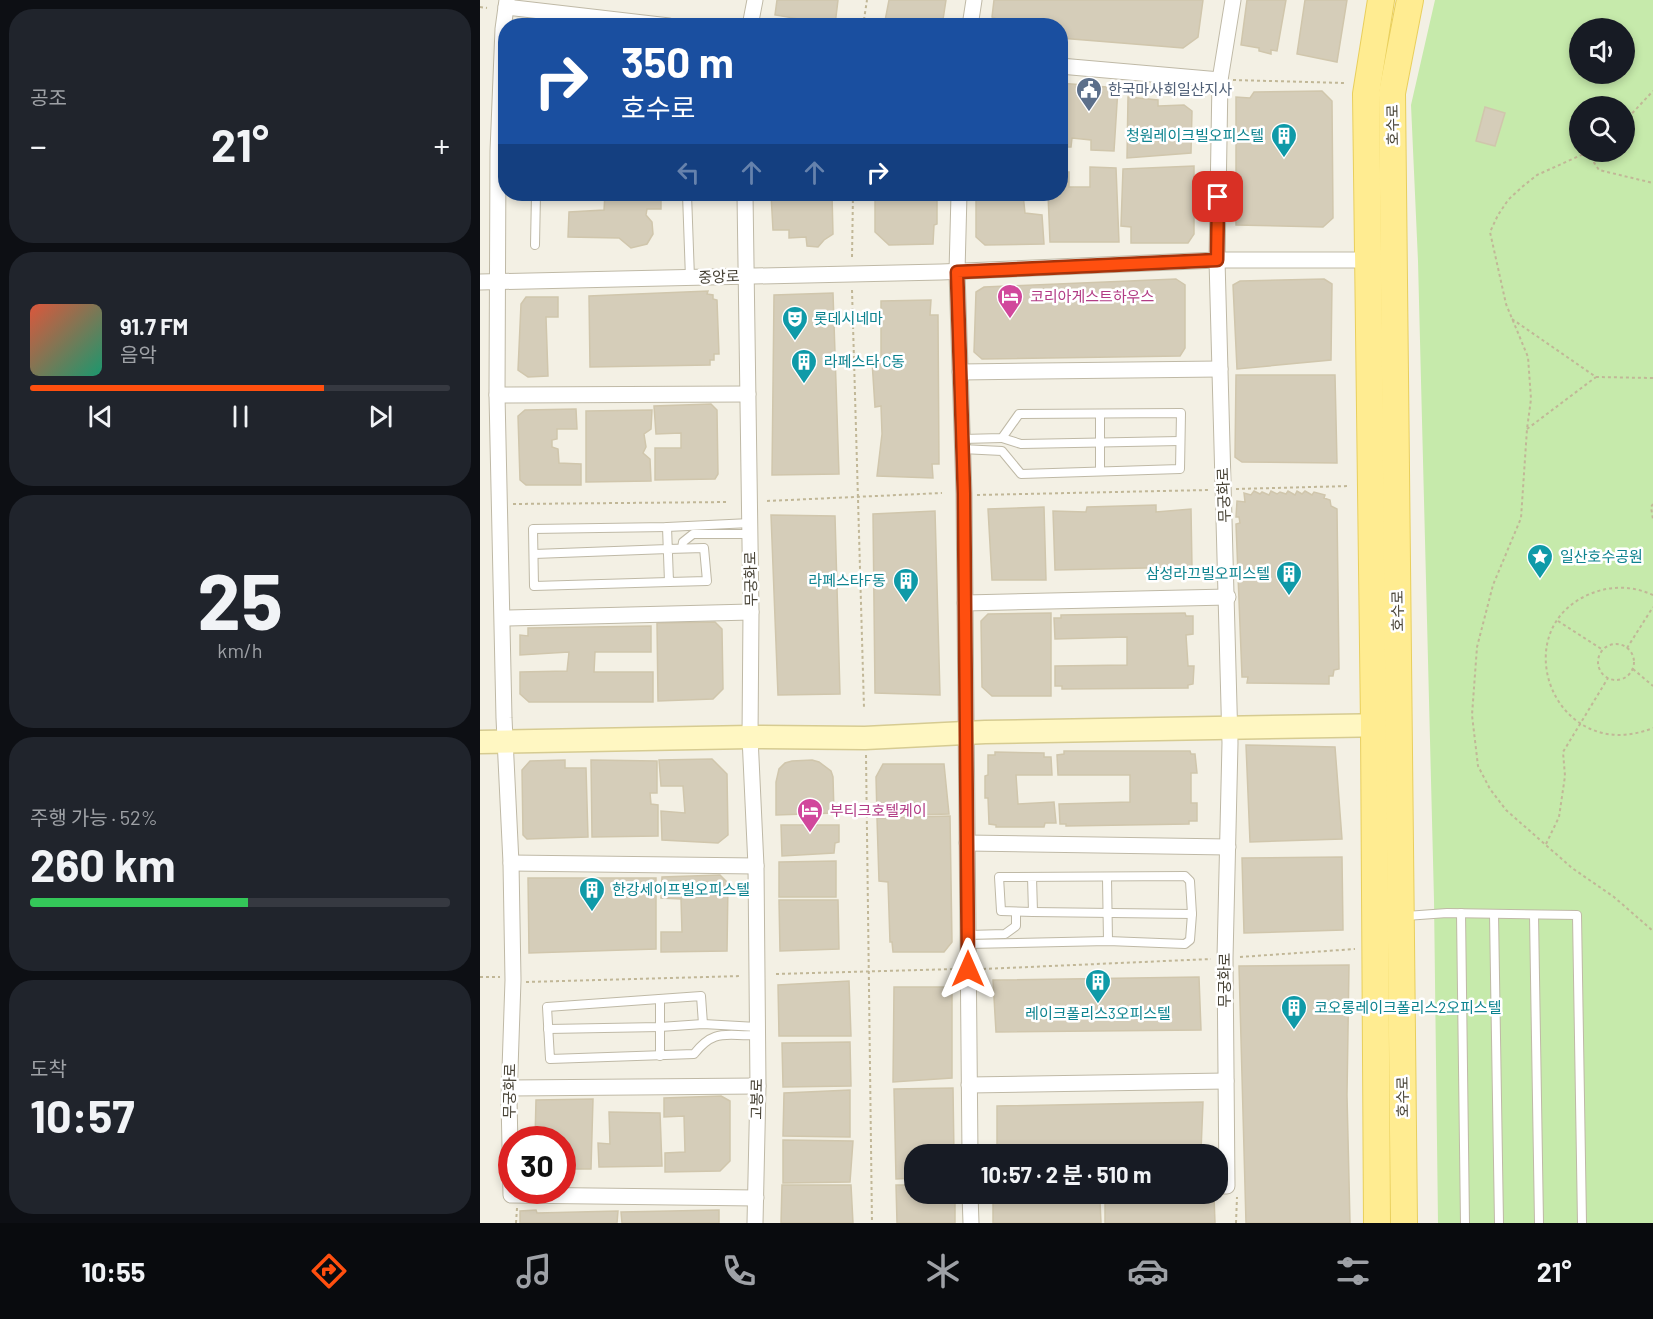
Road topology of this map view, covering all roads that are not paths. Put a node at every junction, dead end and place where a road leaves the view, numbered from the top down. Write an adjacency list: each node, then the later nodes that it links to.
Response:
1 (754, 0): 8 (street)
2 (974, 0): 9 (street)
3 (1233, 0): 11 (street, 무궁화로)
4 (1381, 0): 19 (main road, 호수로)
5 (1410, 0): 45 (main road, 호수로)
6 (506, 4): 7 (street)
7 (551, 18)
8 (751, 18)
9 (971, 18)
10 (1068, 67): 11 (street)
11 (1227, 80): 18 (street, 무궁화로)
12 (500, 201): 24 (street, 무궁화로)
13 (537, 201): 17 (lane)
14 (687, 201): 22 (lane)
15 (745, 201): 21 (street, 무궁화로)
16 (959, 201): 20 (street)
17 (535, 245)
18 (1217, 260): 19 (street); 20 (street); 25 (street, 무궁화로)
19 (1366, 260): 46 (main road, 호수로)
20 (957, 272): 21 (street, 중앙로); 26 (street)
21 (745, 276): 22 (street, 중앙로); 27 (street, 무궁화로)
22 (690, 278): 24 (street, 중앙로)
23 (480, 282): 24 (street, 중앙로)
24 (498, 282): 28 (street, 무궁화로)
25 (1220, 369): 26 (street); 41 (street, 무궁화로)
26 (960, 372): 33 (street)
27 (748, 394): 28 (street); 36 (street, 무궁화로)
28 (497, 395): 44 (street, 무궁화로)
29 (1100, 415): 30 (lane); 31 (lane); 32 (lane)
30 (1002, 438): 32 (lane); 33 (lane)
31 (1180, 441): 32 (lane); 34 (lane)
32 (1100, 442): 34 (lane)
33 (962, 444): 34 (lane); 42 (street)
34 (1100, 471)
35 (667, 527): 36 (lane); 38 (lane); 39 (lane)
36 (750, 528): 37 (lane); 43 (street, 무궁화로)
37 (682, 548): 38 (lane); 40 (lane)
38 (668, 549): 39 (lane); 40 (lane)
39 (534, 554): 40 (lane)
40 (669, 582)
41 (1228, 597): 42 (street); 47 (street, 무궁화로)
42 (964, 603): 48 (street)
43 (751, 612): 44 (street); 49 (street, 무궁화로)
44 (503, 618): 51 (street, 무궁화로)
45 (1399, 724): 46 (main road); 65 (main road, 호수로)
46 (1374, 725): 47 (main road); 85 (main road, 호수로)
47 (1230, 729): 48 (main road); 53 (street, 무궁화로)
48 (966, 734): 49 (main road); 52 (street)
49 (750, 737): 51 (main road); 55 (street, 무궁화로)
50 (480, 742): 51 (main road)
51 (505, 742): 54 (street, 무궁화로)
52 (967, 843): 53 (street); 66 (street)
53 (1228, 847): 75 (street, 무궁화로)
54 (512, 863): 55 (street); 78 (street, 무궁화로)
55 (756, 866): 68 (street, 무궁화로)
56 (1032, 877): 57 (lane); 58 (lane); 59 (lane)
57 (1107, 878): 60 (lane); 62 (lane)
58 (1016, 912): 59 (lane); 66 (lane)
59 (1033, 912): 60 (lane)
60 (1108, 912): 62 (lane); 67 (lane)
61 (1461, 913): 63 (lane); 65 (lane); 87 (lane)
62 (1192, 914): 67 (lane)
63 (1494, 914): 64 (lane); 88 (lane)
64 (1534, 915): 89 (lane); 90 (lane)
65 (1401, 916): 86 (main road, 호수로)
66 (968, 940): 67 (lane); 76 (street)
67 (1108, 941)
68 (757, 975): 73 (street, 고봉로)
69 (660, 999): 70 (lane); 71 (lane); 72 (lane)
70 (703, 1024): 71 (lane); 73 (lane)
71 (660, 1027): 72 (lane); 74 (lane)
72 (548, 1029): 74 (lane)
73 (758, 1031): 74 (lane); 77 (street, 고봉로)
74 (660, 1056)
75 (1226, 1081): 76 (street); 80 (street, 무궁화로)
76 (969, 1085): 79 (street)
77 (758, 1086): 78 (street); 81 (street, 고봉로)
78 (510, 1088): 81 (street, 무궁화로)
79 (970, 1144)
80 (1227, 1144)
81 (756, 1198): 83 (street, 고봉로)
82 (970, 1204): 84 (street)
83 (755, 1223)
84 (971, 1223)
85 (1377, 1223)
86 (1404, 1223)
87 (1465, 1223)
88 (1499, 1223)
89 (1539, 1223)
90 (1582, 1223)

